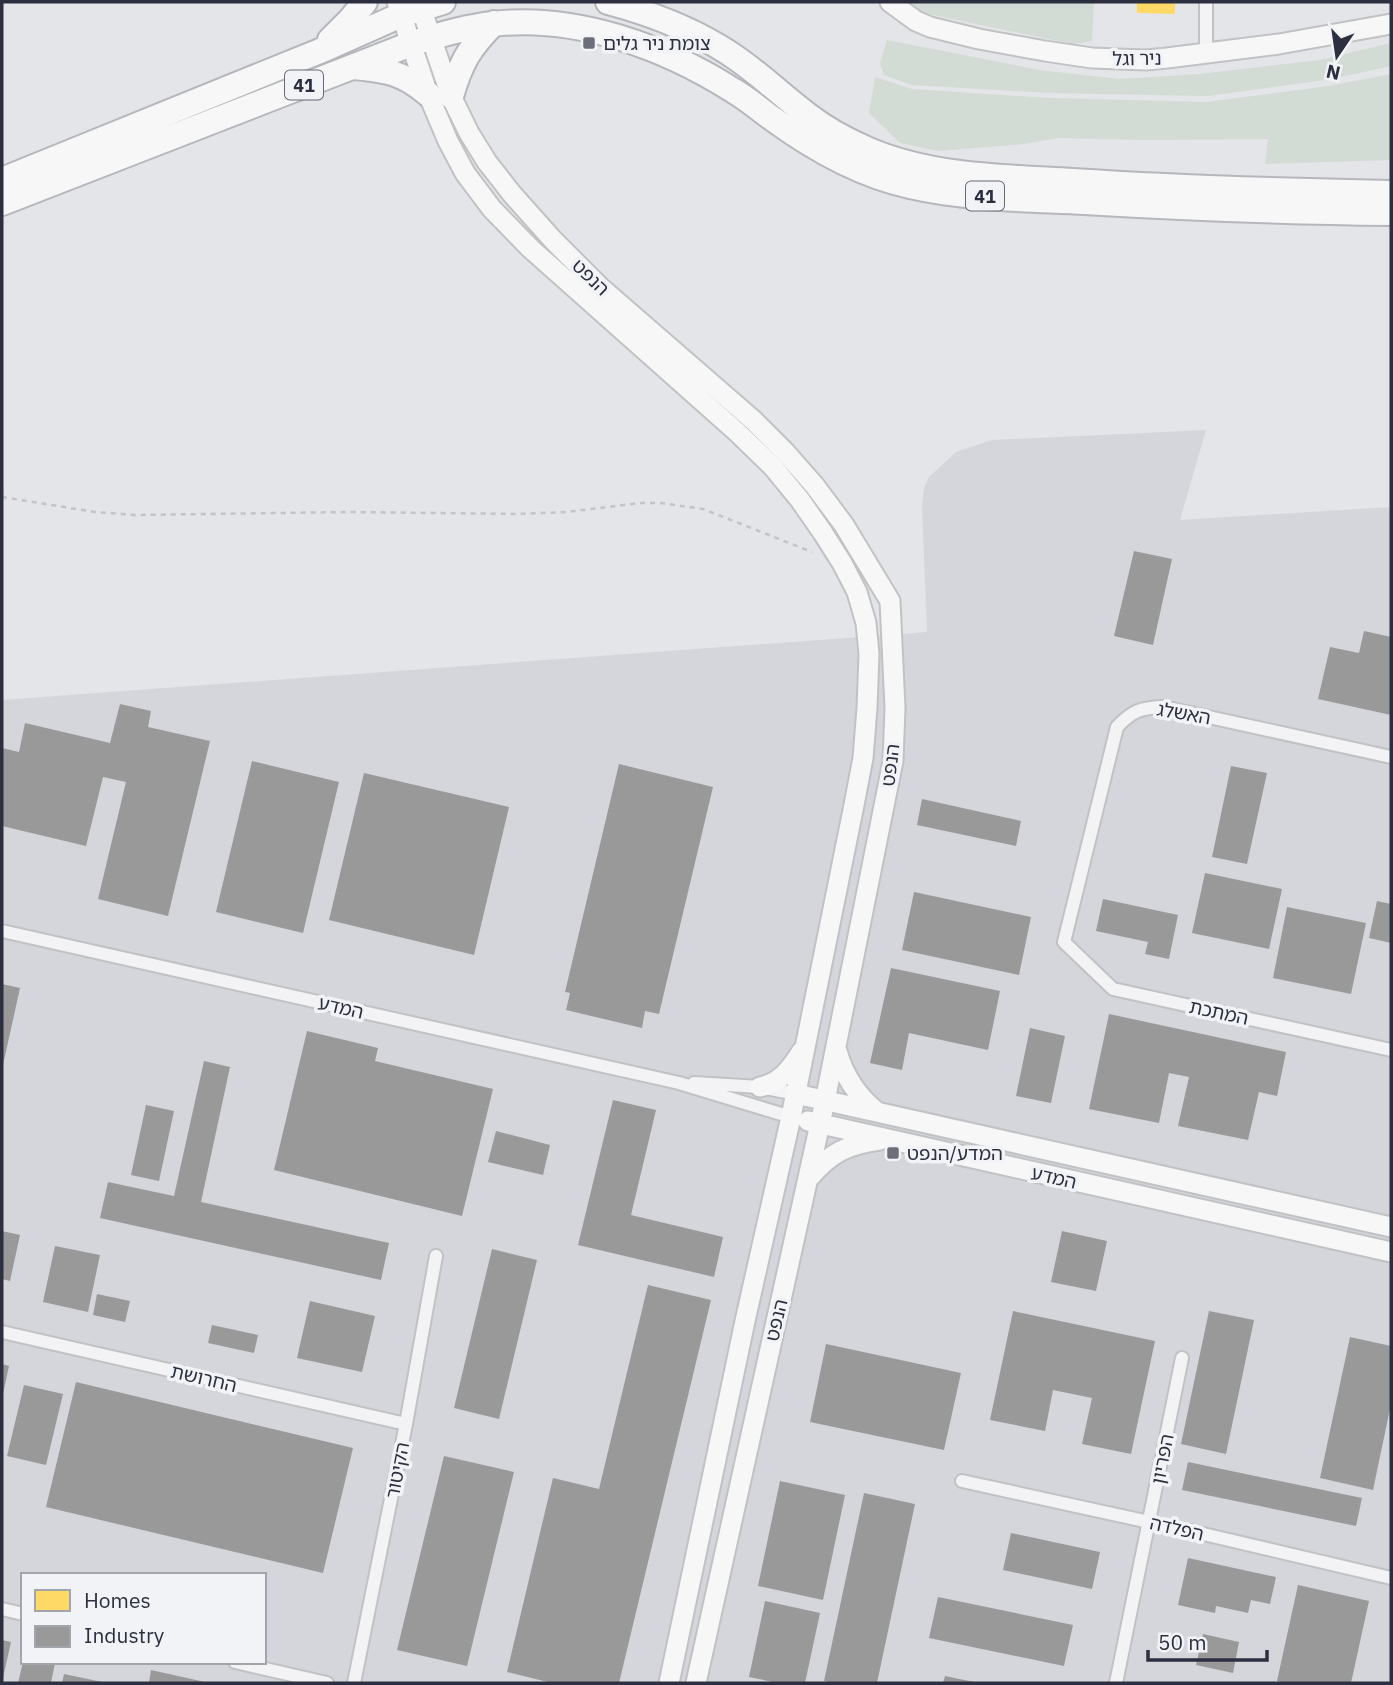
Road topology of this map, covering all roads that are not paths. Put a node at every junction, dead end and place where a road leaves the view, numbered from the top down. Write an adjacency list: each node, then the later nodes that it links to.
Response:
1 (365, 2): 9 (highway)
2 (608, 2): 14 (highway, 41)
3 (890, 2): 10 (street, ניר וגל)
4 (1206, 2): 10 (street)
5 (416, 6): 8 (street, הנפט); 9 (highway, 41)
6 (494, 23): 8 (highway, 41); 12 (highway); 16 (highway, 41)
7 (1391, 24): 10 (street, ניר וגל)
8 (422, 40): 11 (highway, 41); 12 (street, הנפט)
9 (320, 51): 13 (highway, 41)
10 (1206, 53)
11 (350, 67): 12 (highway); 15 (highway, 41)
12 (440, 95): 20 (street, הנפט); 21 (street, הנפט)
13 (2, 180)
14 (1391, 193)
15 (2, 203)
16 (1391, 213)
17 (1391, 757): 19 (street, האשלג)
18 (2, 931): 23 (street, המדע)
19 (1065, 942): 22 (street, המתכת)
20 (806, 1044): 24 (street); 25 (street, הנפט)
21 (836, 1048): 26 (street, הנפט); 27 (street)
22 (1391, 1050)
23 (679, 1083): 24 (street, המדע); 28 (street, המדע)
24 (760, 1087): 25 (street, המדע)
25 (796, 1094): 26 (street, המדע); 28 (street, הנפט)
26 (825, 1101): 27 (street, המדע); 29 (street, הנפט)
27 (878, 1113): 32 (street, המדע)
28 (791, 1117): 29 (street, המדע); 46 (street, הנפט)
29 (820, 1124): 30 (street, המדע); 31 (street, הנפט)
30 (885, 1139): 31 (street); 33 (street, המדע)
31 (807, 1181): 47 (street, הנפט)
32 (1391, 1227)
33 (1391, 1252)
34 (436, 1256): 37 (street, הקיטור)
35 (2, 1332): 37 (street, החרושת)
36 (1182, 1358): 39 (street, הפריון)
37 (407, 1423): 45 (street, הקיטור)
38 (962, 1481): 39 (street, הפלדה)
39 (1150, 1522): 40 (street, הפלדה); 48 (street, הפריון)
40 (1391, 1578)
41 (2, 1609): 42 (street)
42 (21, 1614)
43 (244, 1664): 44 (street)
44 (327, 1683)
45 (354, 1683)
46 (669, 1683)
47 (696, 1683)
48 (1116, 1683)

